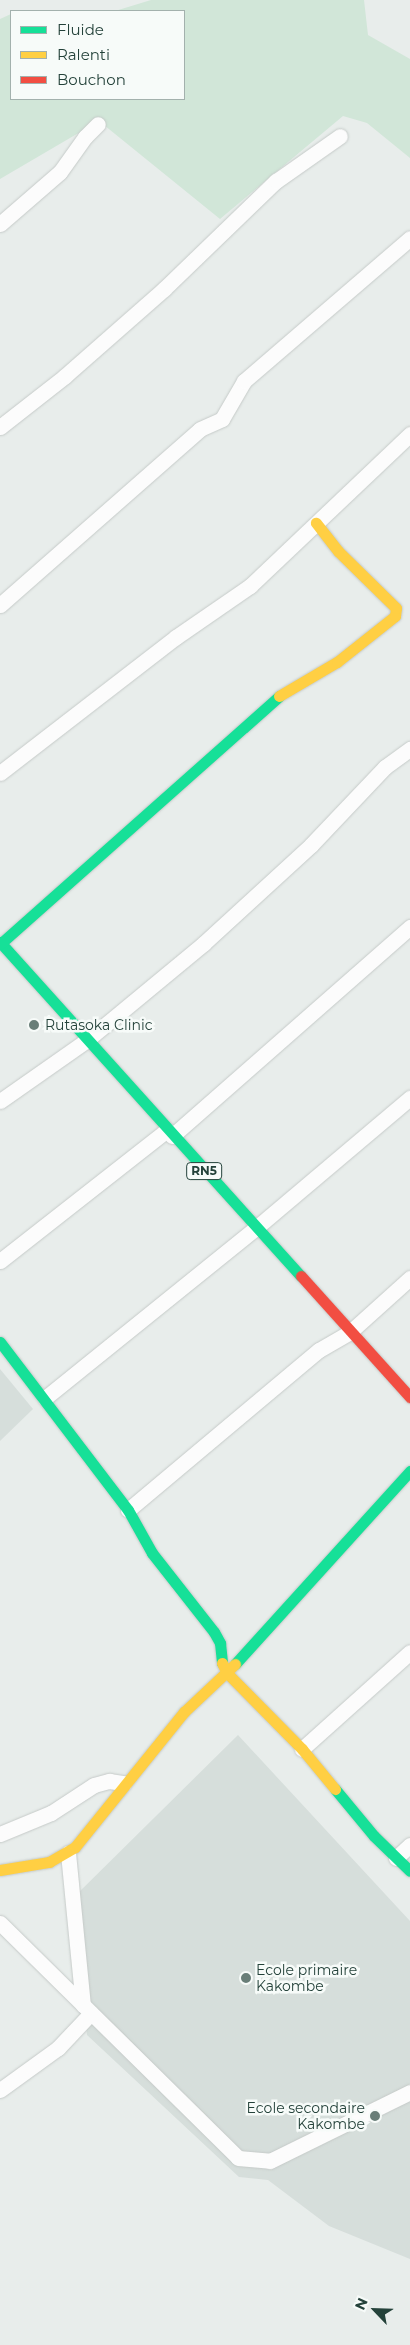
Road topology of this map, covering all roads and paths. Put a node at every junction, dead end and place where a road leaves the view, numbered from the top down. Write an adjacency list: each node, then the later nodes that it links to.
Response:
1 (98, 124): 3 (street)
2 (340, 136): 5 (street)
3 (0, 224)
4 (410, 238): 8 (street)
5 (0, 427)
6 (410, 434): 7 (street)
7 (316, 523): 10 (street); 12 (main road)
8 (0, 604)
9 (410, 749): 13 (street)
10 (0, 773)
11 (410, 927): 16 (street)
12 (0, 943): 13 (main road, RN5)
13 (87, 1040): 15 (street); 16 (main road, RN5)
14 (410, 1098): 17 (street)
15 (0, 1101)
16 (170, 1133): 17 (main road, RN5); 18 (street)
17 (256, 1228): 20 (main road, RN5); 23 (street)
18 (0, 1261)
19 (410, 1278): 20 (street)
20 (350, 1332): 22 (main road, RN5); 25 (street)
21 (0, 1342): 23 (main road)
22 (410, 1397)
23 (45, 1398): 25 (main road)
24 (410, 1471): 27 (main road)
25 (128, 1510): 27 (main road)
26 (410, 1652): 28 (street)
27 (227, 1673): 28 (main road); 29 (main road)
28 (302, 1749): 33 (main road)
29 (124, 1783): 30 (street); 32 (main road)
30 (0, 1834)
31 (410, 1845): 33 (street)
32 (68, 1853): 34 (main road); 37 (street)
33 (396, 1858): 35 (main road)
34 (0, 1870)
35 (410, 1871)
36 (0, 1923): 37 (street)
37 (87, 2009): 38 (street); 39 (street)
38 (0, 2090)
39 (410, 2092)

